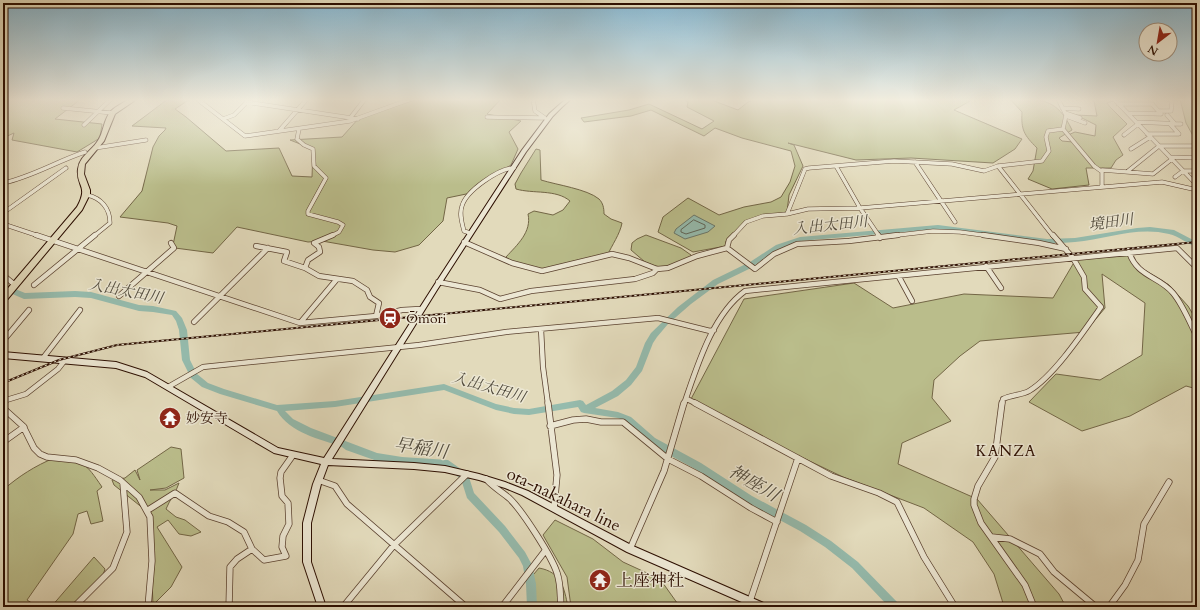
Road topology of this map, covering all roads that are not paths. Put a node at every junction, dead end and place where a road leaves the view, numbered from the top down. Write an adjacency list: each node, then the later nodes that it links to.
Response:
1 (105, 127): 17 (highway)
2 (234, 127): 11 (street)
3 (282, 127): 11 (street)
4 (309, 127): 9 (street)
5 (540, 127): 26 (main road)
6 (1132, 127): 12 (street)
7 (1141, 127): 13 (street)
8 (1174, 127): 13 (street)
9 (299, 129): 11 (street); 57 (street)
10 (1063, 129): 24 (street); 27 (street)
11 (279, 131)
12 (1124, 135)
13 (1149, 136): 15 (street); 18 (street)
14 (146, 140): 17 (street)
15 (1159, 146): 16 (street); 20 (street); 28 (street)
16 (1194, 146)
17 (95, 148): 37 (highway)
18 (1131, 149)
19 (85, 152): 33 (street)
20 (1171, 158): 21 (street); 28 (street); 29 (street)
21 (1197, 158)
22 (915, 162): 23 (street); 24 (street); 38 (street)
23 (836, 166): 39 (street); 41 (street)
24 (998, 166): 36 (street)
25 (66, 168): 40 (street)
26 (514, 168): 44 (main road); 44 (street)
27 (1101, 171): 28 (street); 34 (street)
28 (1128, 171)
29 (1183, 171): 30 (street); 31 (street); 32 (street)
30 (1197, 171)
31 (1175, 177)
32 (1197, 182)
33 (3, 183)
34 (1102, 187): 35 (street); 36 (street)
35 (1197, 190)
36 (1020, 194): 38 (street); 53 (street)
37 (87, 196): 46 (highway); 52 (street)
38 (941, 201): 39 (street); 42 (street)
39 (860, 208): 41 (street); 45 (street)
40 (3, 213)
41 (787, 214): 51 (street)
42 (955, 222)
43 (3, 224): 46 (street)
44 (470, 233): 47 (main road)
45 (880, 238): 51 (street); 53 (street)
46 (52, 241): 52 (street); 66 (highway)
47 (464, 242): 59 (street); 64 (main road)
48 (171, 243): 60 (street)
49 (256, 246): 50 (street)
50 (268, 248): 57 (street); 69 (street)
51 (727, 248): 59 (street)
52 (78, 249): 60 (street); 65 (street)
53 (1066, 249): 55 (street)
54 (1128, 252): 55 (street); 58 (street); 80 (street)
55 (1073, 258): 56 (street); 105 (street)
56 (986, 266): 62 (street); 67 (street)
57 (305, 268): 63 (street)
58 (1197, 268)
59 (657, 269): 64 (street)
60 (147, 272): 68 (street); 69 (street)
61 (3, 275): 66 (street)
62 (899, 277): 71 (street); 79 (street)
63 (337, 278): 75 (street); 77 (street)
64 (438, 282): 72 (main road)
65 (34, 285)
66 (14, 286): 70 (highway)
67 (1001, 288)
68 (119, 296)
69 (221, 297): 76 (street); 77 (street)
70 (3, 299)
71 (912, 301)
72 (420, 309): 75 (street); 82 (main road)
73 (29, 310): 81 (street)
74 (80, 310): 84 (street)
75 (376, 316): 77 (street)
76 (194, 322)
77 (300, 322)
78 (541, 329): 79 (street); 82 (street); 90 (street)
79 (714, 330): 87 (street)
80 (1197, 337)
81 (3, 341)
82 (397, 348): 86 (street); 96 (main road)
83 (3, 355): 84 (main road, ota-nakahara line)
84 (43, 358): 85 (main road, ota-nakahara line)
85 (65, 360): 86 (main road, ota-nakahara line); 88 (street)
86 (168, 387): 93 (main road, ota-nakahara line)
87 (687, 399): 94 (street); 95 (street)
88 (3, 401)
89 (3, 408): 91 (street)
90 (550, 426): 95 (street); 102 (street)
91 (24, 427): 92 (street); 101 (street)
92 (3, 442)
93 (293, 455): 96 (main road, ota-nakahara line); 107 (street)
94 (798, 458): 104 (street); 120 (street)
95 (668, 459): 104 (street); 108 (street)
96 (326, 462): 97 (main road, ota-nakahara line); 99 (main road)
97 (467, 474): 98 (main road, ota-nakahara line); 106 (street)
98 (486, 479): 102 (main road, ota-nakahara line); 109 (street)
99 (318, 480): 106 (street); 114 (main road)
100 (1168, 482): 123 (street)
101 (123, 483): 103 (street); 111 (street)
102 (554, 508): 108 (main road, ota-nakahara line)
103 (148, 510): 107 (street); 112 (street)
104 (777, 522): 110 (street)
105 (992, 537): 121 (street); 122 (street)
106 (394, 546): 115 (street); 116 (street)
107 (252, 549): 113 (street)
108 (630, 549): 110 (main road, ota-nakahara line)
109 (545, 551): 117 (street); 118 (street)
110 (750, 604): 119 (main road, ota-nakahara line)
111 (74, 607)
112 (148, 607)
113 (229, 607)
114 (322, 607)
115 (343, 607)
116 (466, 607)
117 (502, 607)
118 (561, 607)
119 (764, 607)
120 (956, 607)
121 (1034, 607)
122 (1096, 607)
123 (1109, 607)

